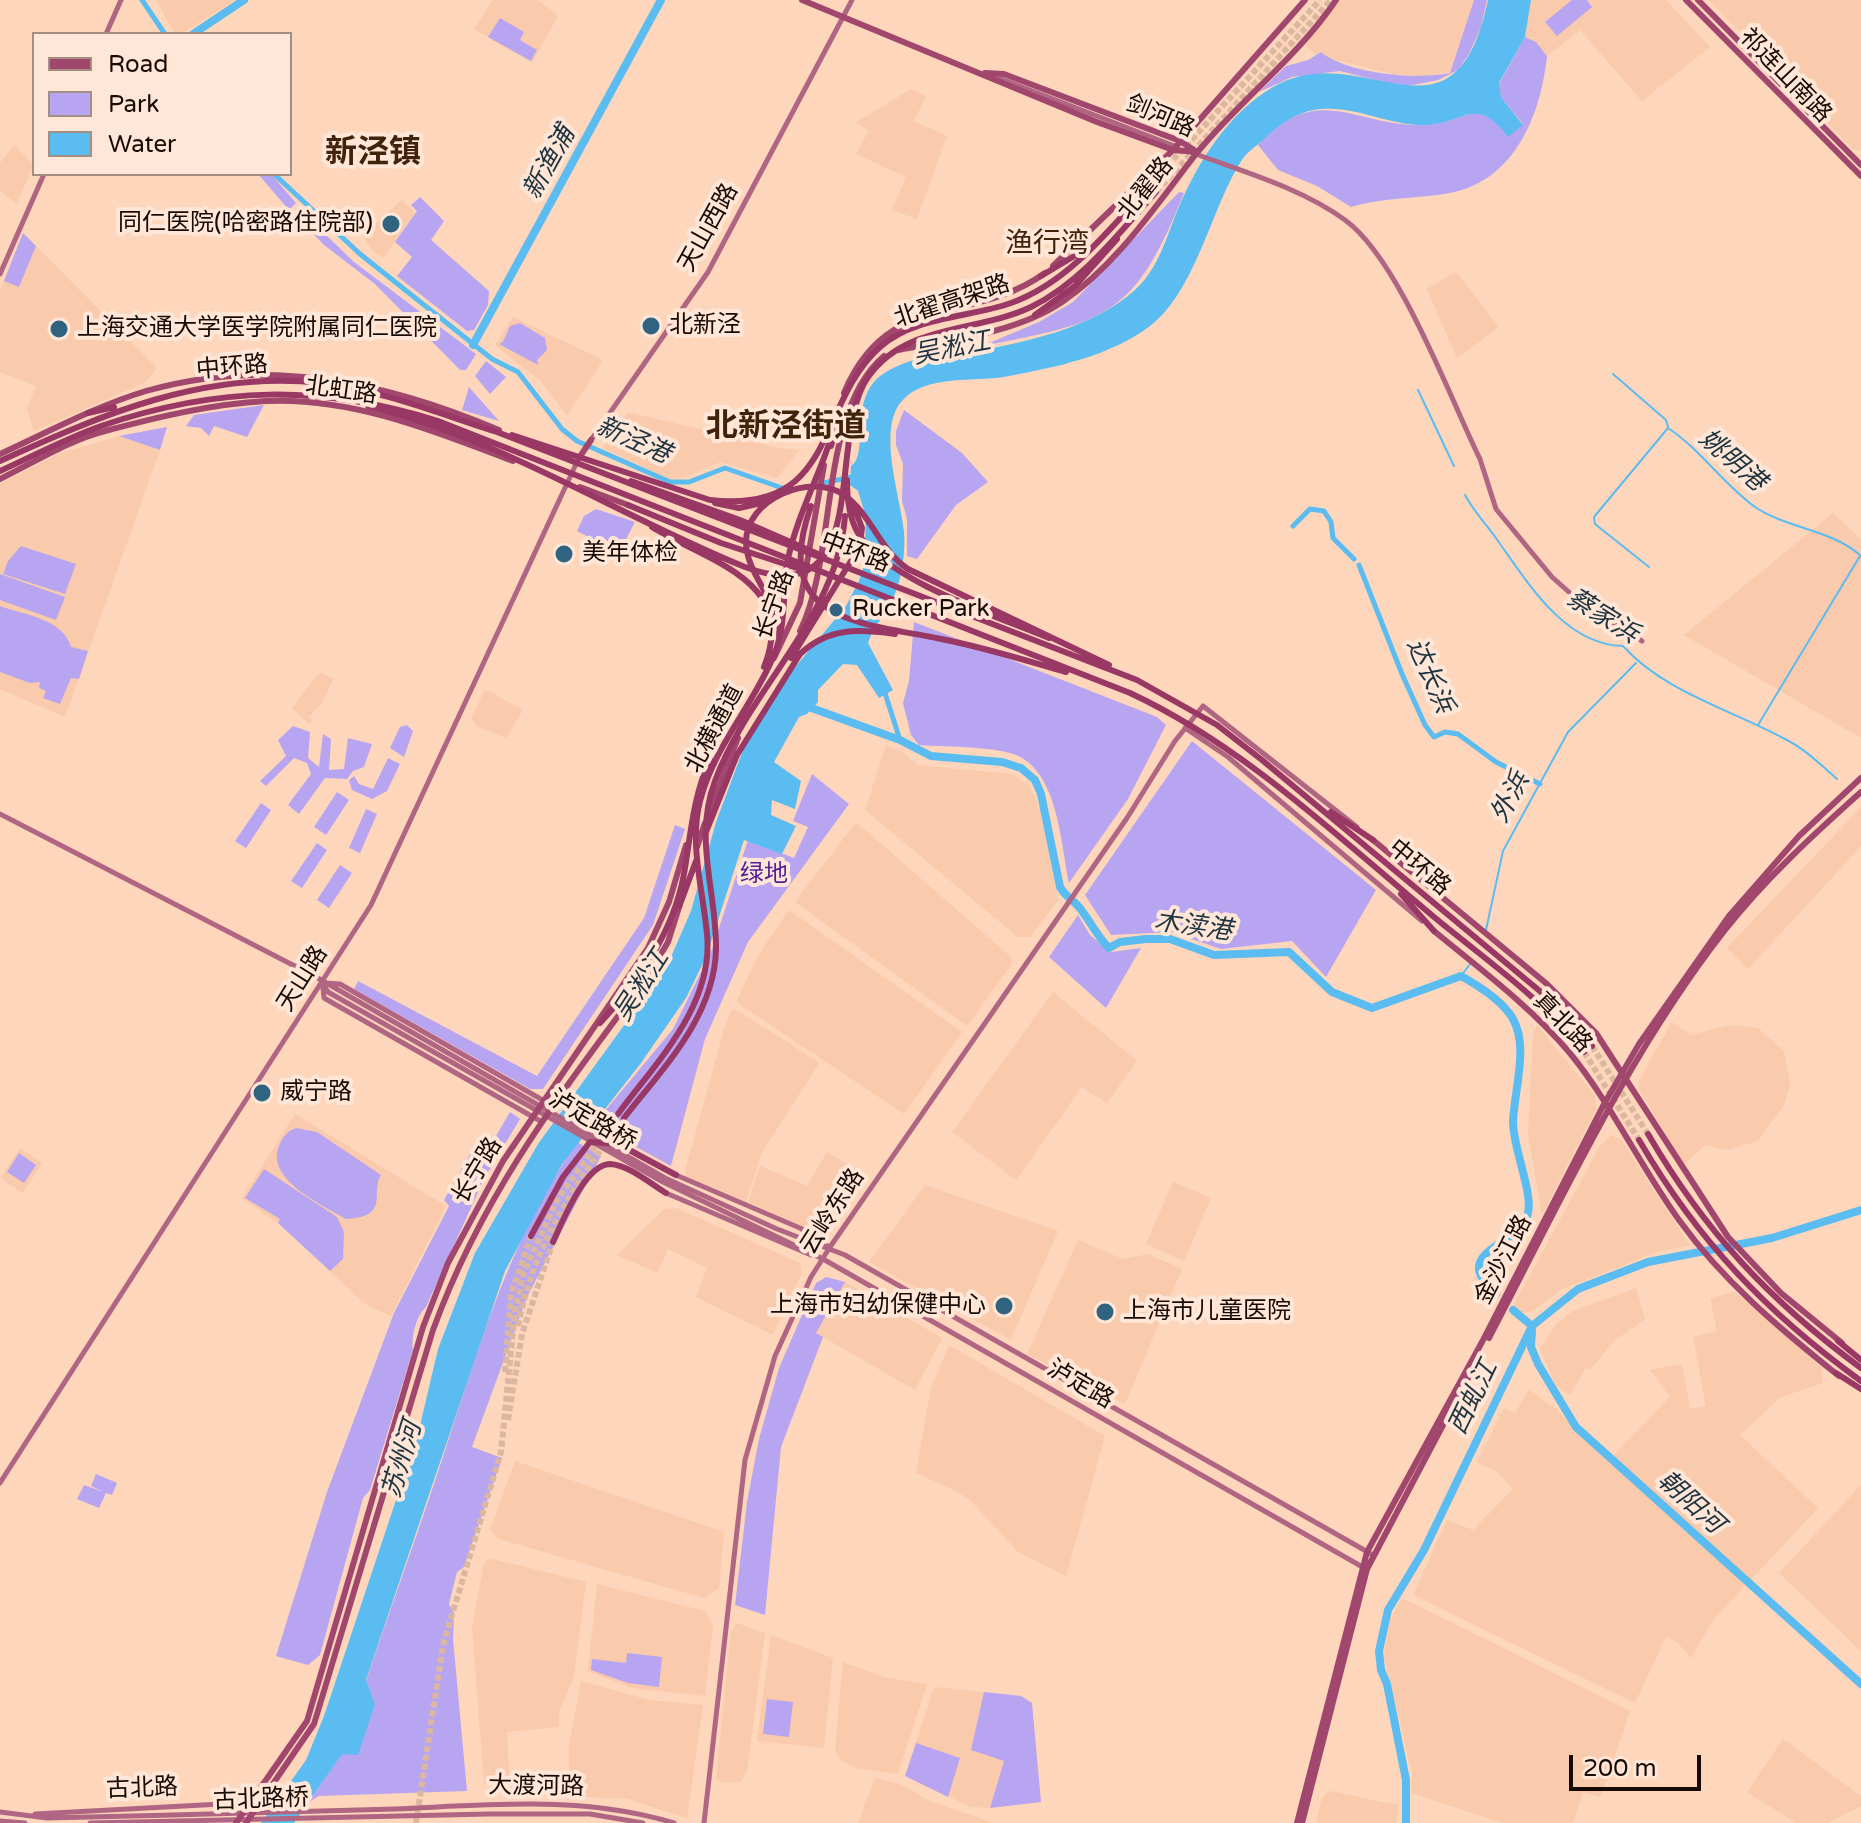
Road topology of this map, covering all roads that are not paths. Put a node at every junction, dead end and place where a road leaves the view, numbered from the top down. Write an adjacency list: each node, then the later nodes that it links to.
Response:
1 (121, 0): 9 (main road)
2 (802, 0): 8 (main road, 剑河路)
3 (852, 0): 8 (main road, 天山西路)
4 (1305, 0): 11 (main road, 北翟路)
5 (1336, 0): 13 (main road, 北翟路)
6 (1686, 0): 16 (main road, 祁连山南路)
7 (1698, 0): 14 (main road, 祁连山南路)
8 (843, 18): 10 (main road, 剑河路); 29 (main road, 天山西路)
9 (107, 32)
10 (985, 73): 11 (main road, 剑河路); 12 (main road, 剑河路); 47 (main road)
11 (1180, 141): 12 (main road, 北翟路); 13 (main road, 剑河路)
12 (1173, 150): 13 (main road, 剑河路); 22 (main road, 北翟路)
13 (1197, 152): 23 (main road, 北翟路)
14 (1861, 165)
15 (43, 176): 21 (main road)
16 (1861, 176)
17 (1149, 186): 20 (highway, 北翟高架路)
18 (1156, 192): 19 (highway, 北翟高架路)
19 (1128, 223): 23 (highway); 30 (highway, 北翟高架路)
20 (1104, 235): 22 (highway); 26 (highway, 北翟高架路)
21 (0, 274)
22 (1041, 276): 42 (main road, 北翟路)
23 (1035, 315): 44 (main road, 北翟路)
24 (317, 394): 34 (highway, 中环路); 41 (highway); 45 (highway, 中环路)
25 (157, 396): 27 (highway); 28 (highway, 中环路); 32 (highway, 中环路)
26 (846, 396): 38 (highway); 46 (highway); 50 (highway, 北横通道)
27 (88, 413): 31 (main road, 北虹路); 33 (main road, 北虹路)
28 (497, 432): 38 (highway); 43 (highway, 中环路)
29 (591, 440): 33 (main road, 天山西路)
30 (845, 452): 41 (highway); 48 (highway); 60 (highway, 北横通道)
31 (0, 454)
32 (0, 461)
33 (577, 461): 35 (main road, 北虹路); 37 (main road, 天山路)
34 (0, 471)
35 (602, 471): 43 (highway)
36 (0, 479): 37 (main road, 北虹路)
37 (567, 482): 41 (main road, 北虹路); 67 (main road, 天山路)
38 (695, 496): 39 (highway)
39 (780, 496): 40 (highway); 50 (highway)
40 (850, 500): 48 (highway); 53 (highway)
41 (628, 509): 45 (highway); 54 (highway)
42 (809, 564): 68 (main road, 长宁路)
43 (834, 564): 51 (highway, 中环路)
44 (819, 567): 65 (main road, 长宁路)
45 (830, 576): 52 (highway, 中环路)
46 (943, 639): 49 (highway); 52 (highway)
47 (1642, 641)
48 (1090, 655): 51 (highway)
49 (791, 664): 53 (highway); 65 (highway)
50 (769, 666): 57 (highway, 北横通道)
51 (1137, 680): 61 (highway, 中环路)
52 (1102, 682): 64 (highway, 中环路)
53 (773, 685): 60 (highway)
54 (748, 696): 57 (highway); 68 (highway)
55 (1203, 706): 56 (main road, 云岭东路); 63 (main road, 真北路)
56 (1185, 728): 66 (main road, 真北路); 84 (main road, 云岭东路)
57 (720, 748): 60 (highway, 北横通道)
58 (1861, 778): 71 (main road, 金沙江路)
59 (1861, 792): 71 (main road, 金沙江路)
60 (710, 795)
61 (1311, 799): 63 (highway); 69 (highway, 中环路)
62 (0, 814): 67 (main road)
63 (1373, 840): 71 (main road, 真北路)
64 (1391, 882): 66 (highway); 70 (highway, 中环路)
65 (679, 907): 73 (main road, 长宁路)
66 (1434, 931): 74 (main road, 真北路)
67 (323, 983): 72 (main road); 75 (main road); 81 (main road, 泸定路桥); 92 (main road, 天山路)
68 (600, 1023): 72 (main road, 长宁路)
69 (1592, 1046)
70 (1584, 1052)
71 (1625, 1074): 74 (main road, 金沙江路); 86 (main road, 真北路)
72 (544, 1101): 73 (main road); 75 (main road, 长宁路)
73 (553, 1106): 76 (main road, 长宁路)
74 (1606, 1108): 89 (main road, 真北路); 93 (main road, 金沙江路)
75 (533, 1117): 76 (main road); 95 (main road, 长宁路)
76 (542, 1122): 95 (main road, 长宁路)
77 (1648, 1134): 88 (highway)
78 (1639, 1140): 90 (highway)
79 (676, 1175): 82 (highway); 84 (main road)
80 (666, 1193): 83 (highway); 85 (main road)
81 (776, 1232): 84 (main road, 泸定路); 85 (main road, 泸定路)
82 (531, 1236)
83 (553, 1242)
84 (830, 1247): 85 (main road, 云岭东路); 93 (main road, 泸定路)
85 (823, 1259): 94 (main road, 泸定路); 108 (main road, 云岭东路)
86 (1838, 1341): 87 (highway)
87 (1861, 1359)
88 (1861, 1368)
89 (1836, 1373): 91 (highway)
90 (1861, 1381)
91 (1861, 1390)
92 (0, 1483)
93 (1370, 1554): 94 (main road, 金沙江路)
94 (1364, 1568): 109 (main road, 金沙江路)
95 (252, 1806): 98 (main road, 古北路); 104 (main road, 长宁路); 105 (main road, 长宁路)
96 (0, 1812): 98 (main road, 古北路)
97 (396, 1812): 99 (main road, 古北路桥); 106 (main road, 大渡河路); 107 (main road, 大渡河路)
98 (30, 1815): 99 (main road, 古北路)
99 (126, 1819): 102 (main road, 古北路)
100 (0, 1821): 101 (main road)
101 (25, 1823)
102 (90, 1823)
103 (210, 1823): 104 (main road)
104 (235, 1823)
105 (246, 1823)
106 (643, 1823)
107 (674, 1823)
108 (704, 1823)
109 (1300, 1823)

